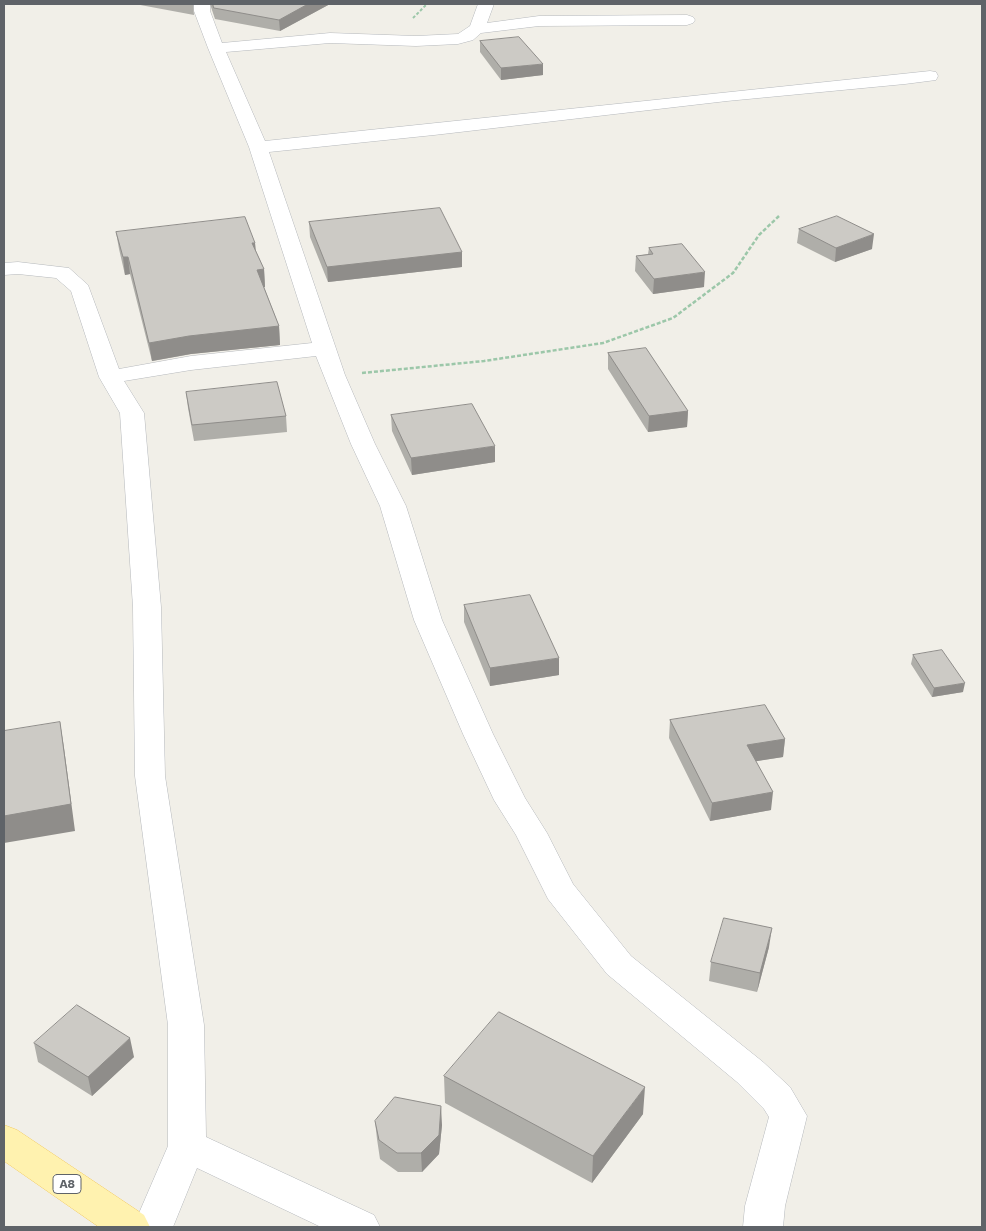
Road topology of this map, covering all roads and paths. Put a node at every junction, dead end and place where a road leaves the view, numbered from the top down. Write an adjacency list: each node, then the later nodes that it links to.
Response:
1 (202, 4): 7 (street)
2 (427, 4): 4 (path)
3 (486, 4): 6 (street)
4 (412, 19)
5 (687, 20): 6 (street)
6 (476, 29): 7 (street)
7 (216, 48): 9 (street)
8 (930, 76): 9 (street)
9 (258, 147): 12 (street)
10 (779, 216): 13 (path)
11 (4, 269): 14 (street)
12 (325, 348): 13 (street); 14 (street)
13 (334, 375): 20 (street)
14 (110, 377): 16 (street)
15 (4, 1141): 17 (main road, A8)
16 (187, 1146): 18 (street); 19 (street)
17 (130, 1227)
18 (153, 1227)
19 (360, 1227)
20 (763, 1227)

